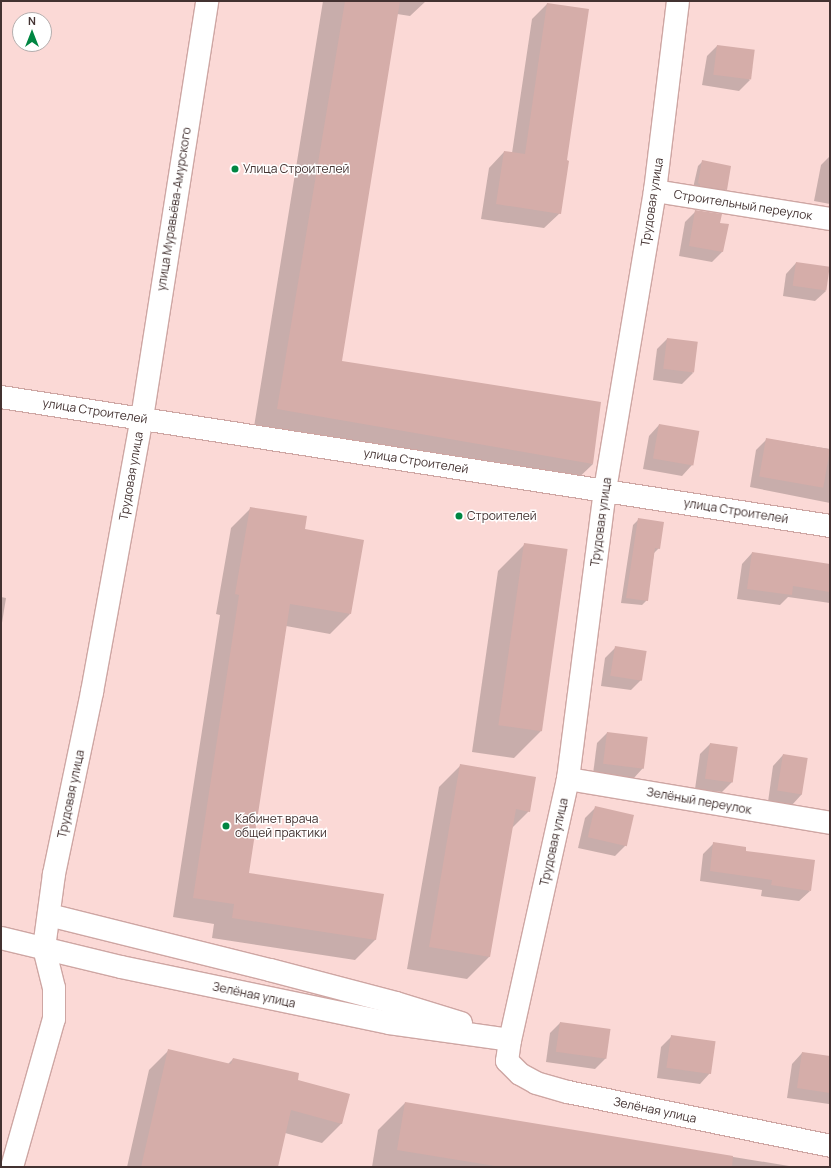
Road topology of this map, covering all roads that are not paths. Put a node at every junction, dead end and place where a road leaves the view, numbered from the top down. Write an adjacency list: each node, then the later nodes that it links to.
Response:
1 (207, 1): 6 (street, улица Муравьёва-Амурского)
2 (678, 1): 3 (street, Трудовая улица)
3 (655, 191): 4 (street, Строительный переулок); 7 (street, Трудовая улица)
4 (830, 219)
5 (1, 397): 6 (street, улица Строителей)
6 (142, 418): 7 (street, улица Строителей); 11 (street, Трудовая улица)
7 (605, 490): 8 (street, улица Строителей); 9 (street, Трудовая улица)
8 (830, 526)
9 (568, 780): 10 (street, Зелёный переулок); 14 (street, Трудовая улица)
10 (830, 824)
11 (49, 916): 13 (street, Трудовая улица); 14 (street)
12 (1, 938): 13 (street, Зелёная улица)
13 (44, 948): 14 (street, Зелёная улица); 16 (street, Трудовая улица)
14 (510, 1040): 15 (street, Зелёная улица)
15 (830, 1146)
16 (12, 1167)

